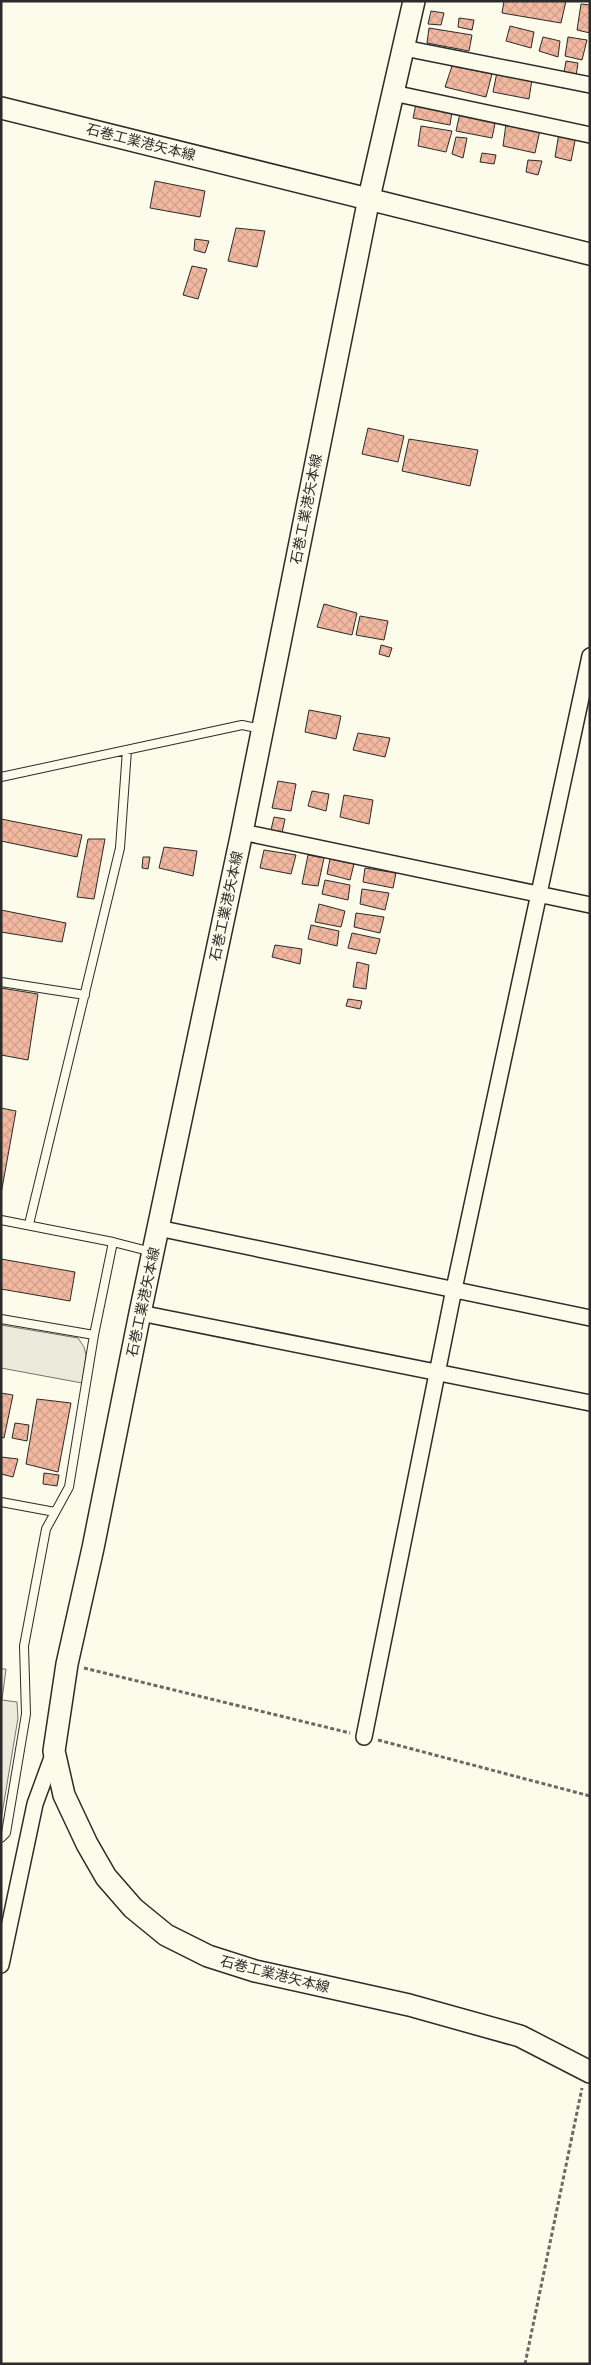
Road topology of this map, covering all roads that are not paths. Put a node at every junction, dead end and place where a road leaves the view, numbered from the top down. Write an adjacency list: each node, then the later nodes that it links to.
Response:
1 (414, 1): 2 (main road)
2 (404, 48): 3 (street); 4 (main road)
3 (590, 85)
4 (393, 93): 6 (street); 7 (main road)
5 (1, 108): 7 (main road, 石巻工業港矢本線)
6 (590, 135)
7 (369, 198): 8 (main road, 石巻工業港矢本線); 10 (main road, 石巻工業港矢本線)
8 (590, 254)
9 (590, 656): 14 (street)
10 (262, 729): 11 (lane); 13 (main road, 石巻工業港矢本線)
11 (127, 750): 12 (lane); 17 (lane)
12 (1, 777)
13 (242, 832): 14 (street); 20 (main road, 石巻工業港矢本線)
14 (540, 895): 15 (street); 23 (street)
15 (590, 905)
16 (1, 982): 17 (lane)
17 (85, 995): 19 (lane)
18 (1, 1220): 19 (lane)
19 (29, 1224): 21 (lane)
20 (158, 1228): 22 (main road, 石巻工業港矢本線); 23 (street)
21 (113, 1242): 22 (lane); 27 (lane)
22 (153, 1252): 24 (main road, 石巻工業港矢本線)
23 (454, 1289): 25 (street); 28 (street)
24 (140, 1313): 28 (street); 33 (main road, 石巻工業港矢本線)
25 (590, 1318)
26 (1, 1319): 27 (lane)
27 (94, 1335): 31 (lane)
28 (437, 1371): 29 (street); 32 (street)
29 (590, 1403)
30 (1, 1502): 31 (lane)
31 (55, 1512): 34 (lane)
32 (364, 1737)
33 (54, 1751): 35 (street); 36 (main road, 石巻工業港矢本線)
34 (1, 1838)
35 (1, 1965)
36 (589, 2072)

